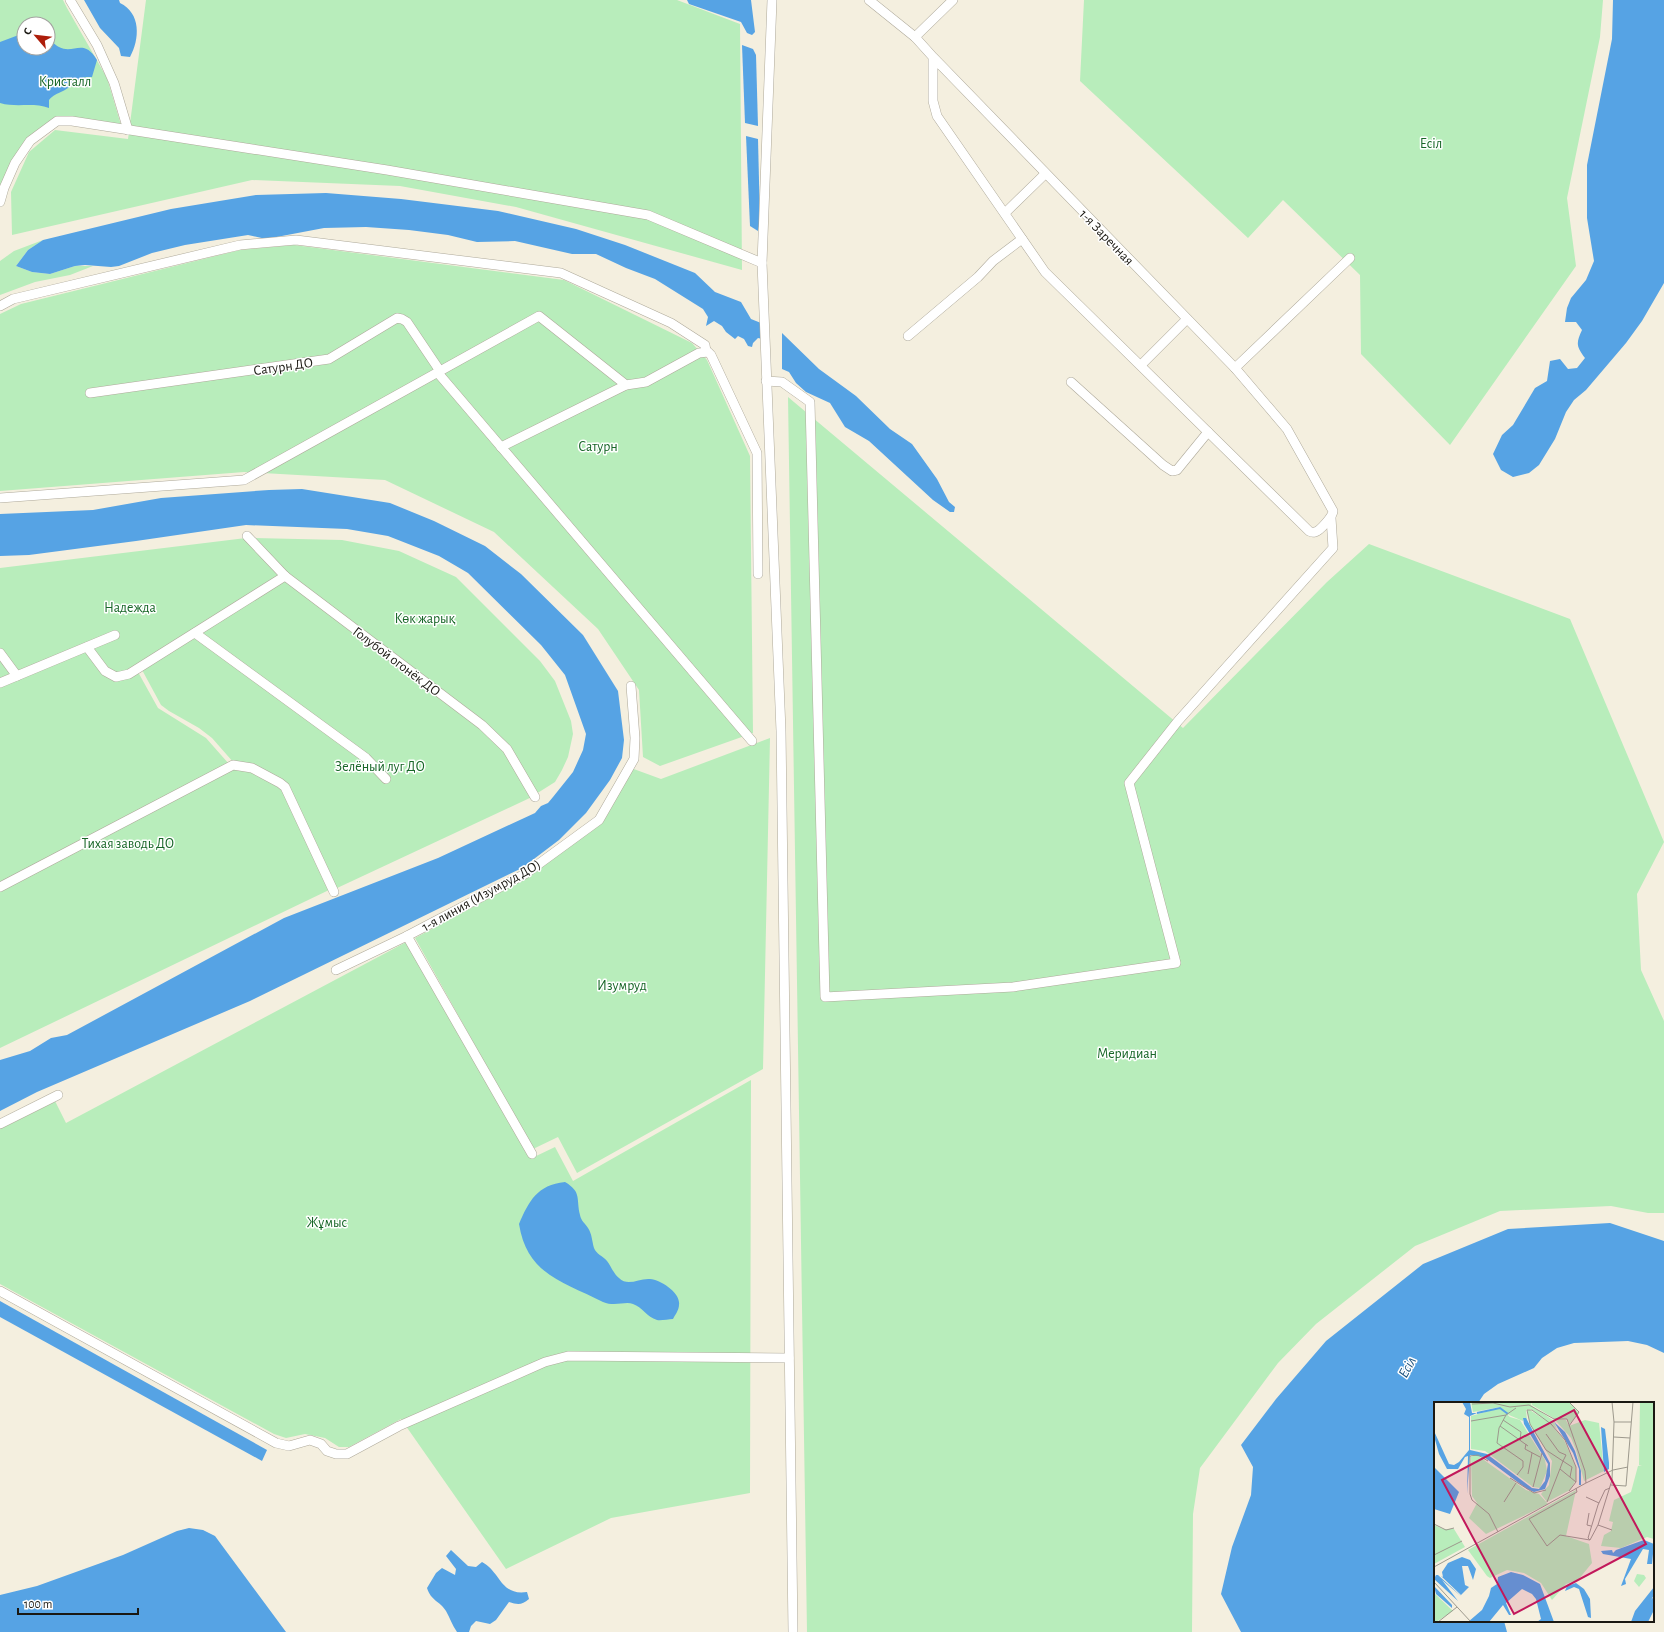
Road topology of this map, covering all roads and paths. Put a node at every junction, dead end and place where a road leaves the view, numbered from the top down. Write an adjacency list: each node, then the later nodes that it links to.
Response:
1 (70, 0): 7 (street)
2 (772, 0): 13 (street)
3 (869, 0): 5 (street, 1-я Заречная)
4 (953, 0): 5 (street)
5 (916, 37): 6 (street, 1-я Заречная)
6 (933, 57): 8 (street, 1-я Заречная); 10 (street)
7 (128, 130): 9 (street); 13 (street)
8 (1045, 174): 10 (street); 15 (street, 1-я Заречная)
9 (0, 202)
10 (1005, 213): 11 (street)
11 (1022, 239): 16 (street); 18 (street)
12 (1350, 258): 19 (street)
13 (762, 263): 21 (street)
14 (0, 306): 17 (street)
15 (1187, 319): 18 (street); 19 (street, 1-я Заречная)
16 (908, 336)
17 (706, 351): 23 (street); 30 (street)
18 (1140, 366): 25 (street)
19 (1235, 368): 28 (street, 1-я Заречная)
20 (439, 372): 23 (street); 24 (street, Сатурн ДО); 26 (street); 27 (street)
21 (766, 381): 28 (street, 1-я Заречная); 50 (street)
22 (1071, 382): 25 (street)
23 (626, 385): 26 (street)
24 (90, 393)
25 (1208, 432): 28 (street)
26 (501, 447): 39 (street)
27 (0, 498)
28 (1331, 518)
29 (247, 536): 31 (street, Голубой огонёк ДО)
30 (758, 574)
31 (285, 576): 32 (street); 41 (street, Голубой огонёк ДО)
32 (195, 633): 34 (street); 40 (street)
33 (115, 634): 34 (street)
34 (87, 647): 36 (street)
35 (0, 653): 36 (street)
36 (17, 676): 37 (street)
37 (0, 683)
38 (631, 686): 44 (street, 1-я линия (Изумруд ДО))
39 (752, 741)
40 (386, 780)
41 (535, 797)
42 (0, 887): 43 (street)
43 (334, 892)
44 (407, 936): 45 (street, 1-я линия (Изумруд ДО)); 48 (street)
45 (336, 970)
46 (58, 1095): 47 (street)
47 (0, 1124)
48 (532, 1154)
49 (0, 1291): 50 (street)
50 (789, 1358): 51 (street)
51 (792, 1632)

